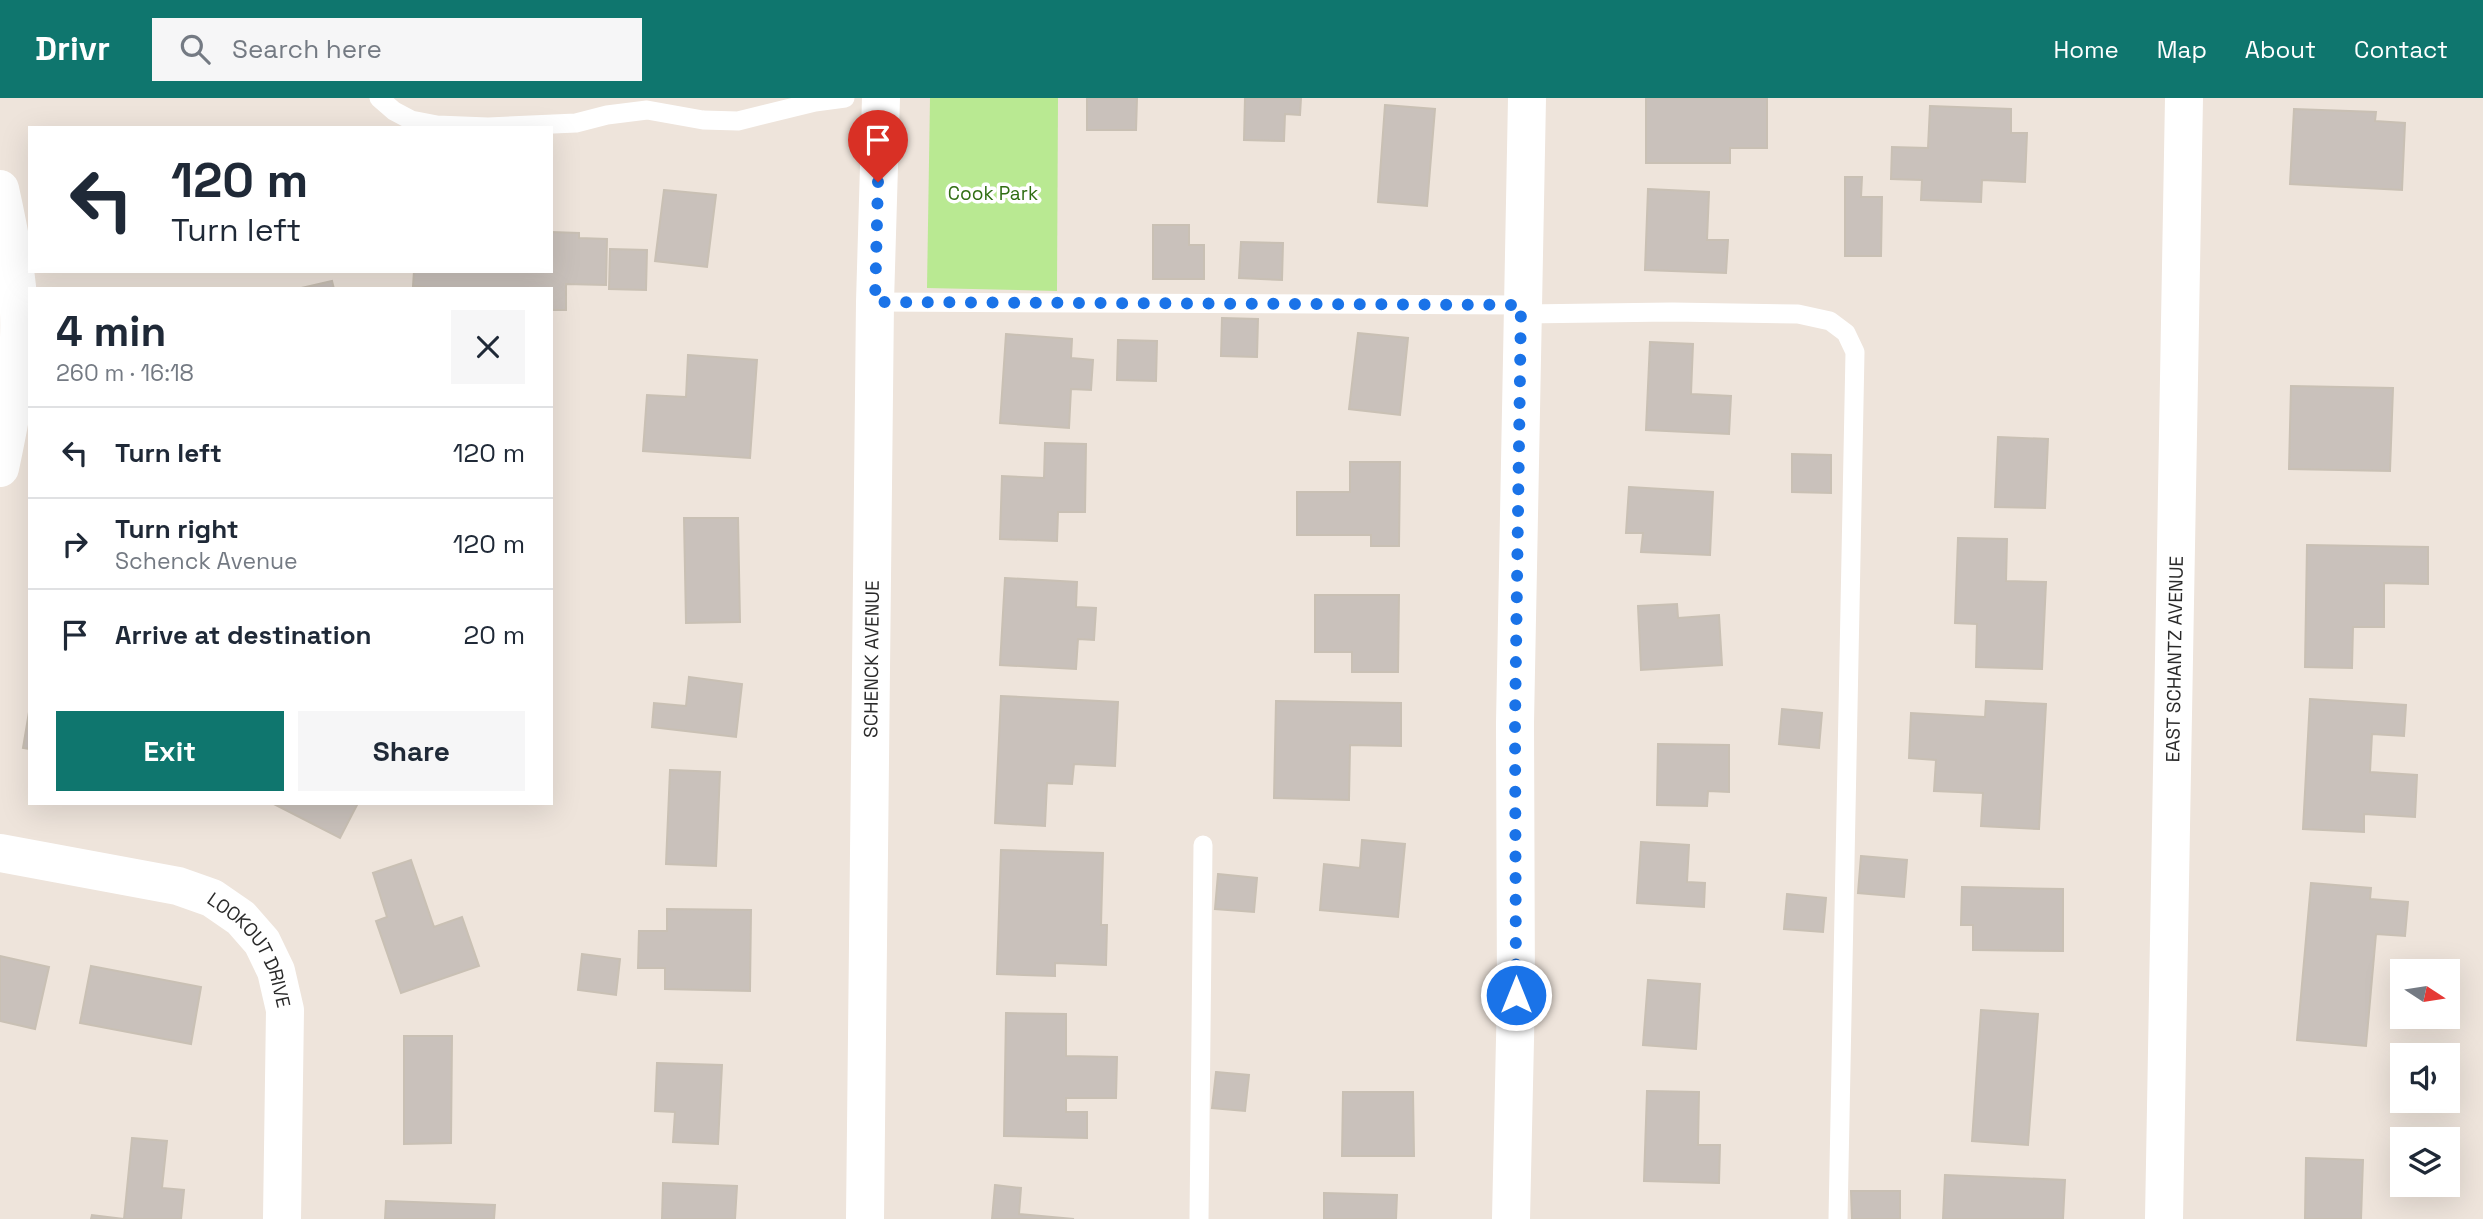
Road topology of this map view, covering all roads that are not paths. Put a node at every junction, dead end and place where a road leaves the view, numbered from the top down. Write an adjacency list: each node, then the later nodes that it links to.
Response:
1 (379, 98): 6 (lane)
2 (845, 98): 7 (lane)
3 (881, 98): 9 (street, SCHENCK AVENUE)
4 (1527, 98): 10 (street)
5 (2184, 98): 19 (street, EAST SCHANTZ AVENUE)
6 (450, 126)
7 (490, 126)
8 (0, 189): 11 (street)
9 (875, 302): 10 (lane); 15 (street, SCHENCK AVENUE)
10 (1521, 309): 17 (street); 18 (lane)
11 (0, 468)
12 (1203, 845): 16 (lane)
13 (0, 853): 14 (street, LOOKOUT DRIVE)
14 (282, 1219)
15 (865, 1219)
16 (1199, 1219)
17 (1511, 1219)
18 (1838, 1219)
19 (2164, 1219)

